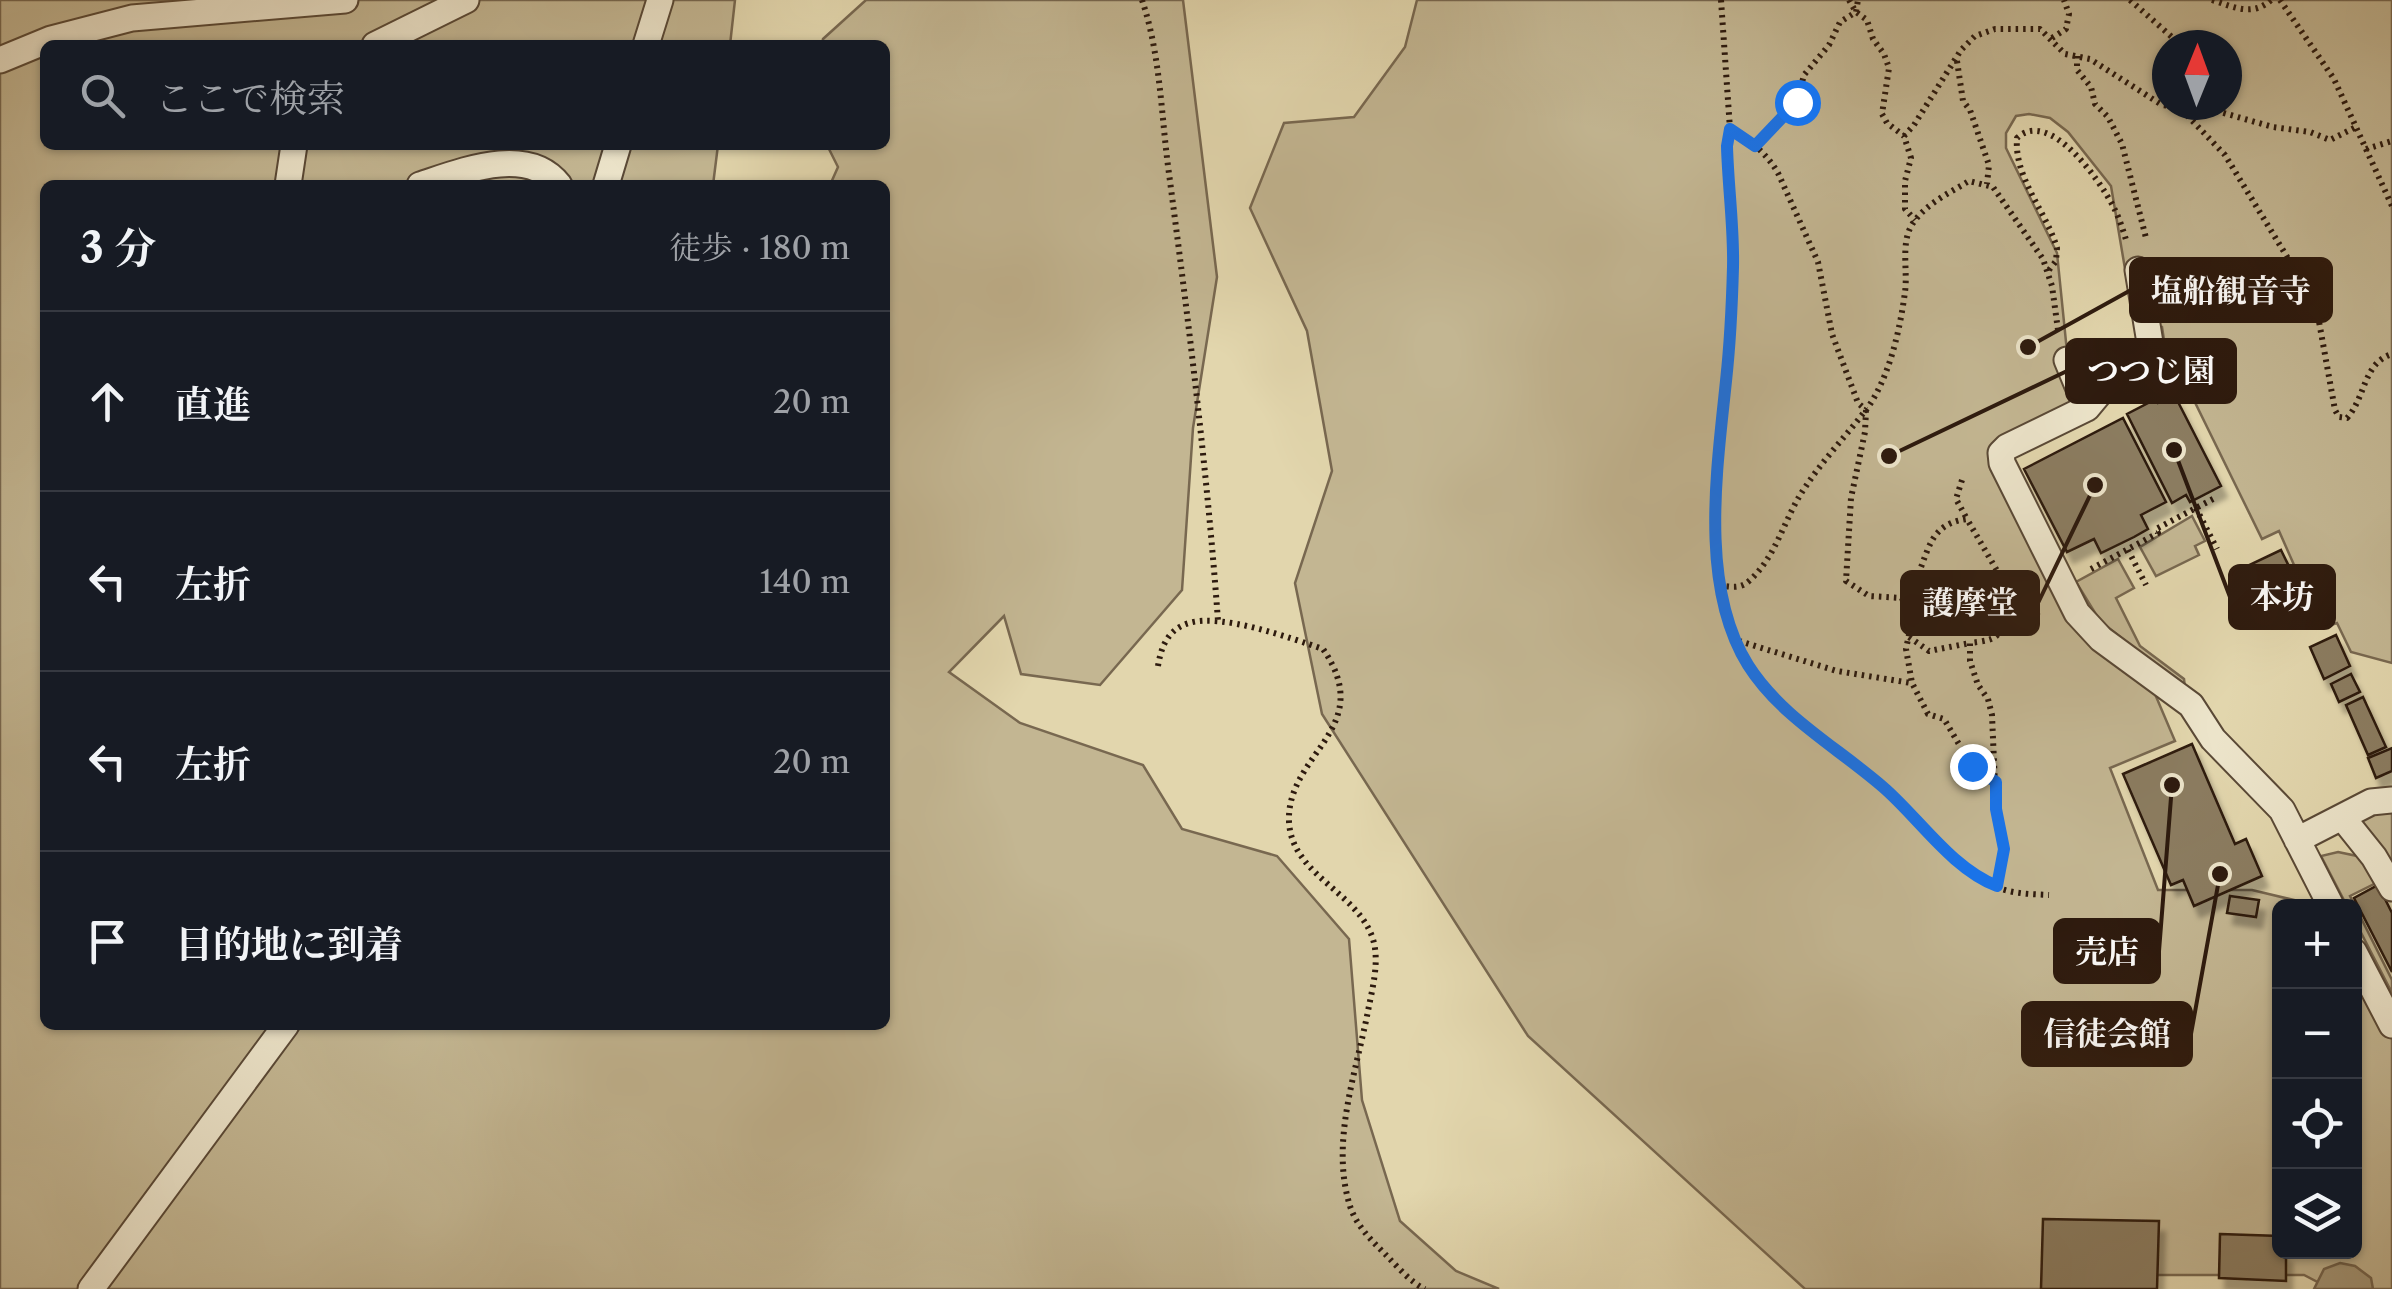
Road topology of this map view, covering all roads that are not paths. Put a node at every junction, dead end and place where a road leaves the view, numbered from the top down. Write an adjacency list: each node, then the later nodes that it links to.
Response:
1 (345, 0): 4 (lane)
2 (466, 0): 5 (lane)
3 (660, 0): 6 (lane)
4 (48, 40)
5 (385, 40)
6 (648, 40)
7 (40, 43): 8 (lane)
8 (0, 60)
9 (293, 150): 11 (lane)
10 (616, 150): 14 (lane)
11 (289, 180)
12 (438, 180): 13 (lane)
13 (555, 180)
14 (608, 180)
15 (2142, 259): 17 (lane)
16 (2067, 360): 17 (lane)
17 (2086, 408): 20 (lane)
18 (2392, 800): 19 (lane)
19 (2342, 817): 20 (lane); 21 (lane)
20 (2297, 840): 22 (lane)
21 (2392, 888)
22 (2327, 899)
23 (2362, 967): 24 (lane)
24 (2392, 1025)
25 (282, 1030): 26 (lane)
26 (91, 1289)

